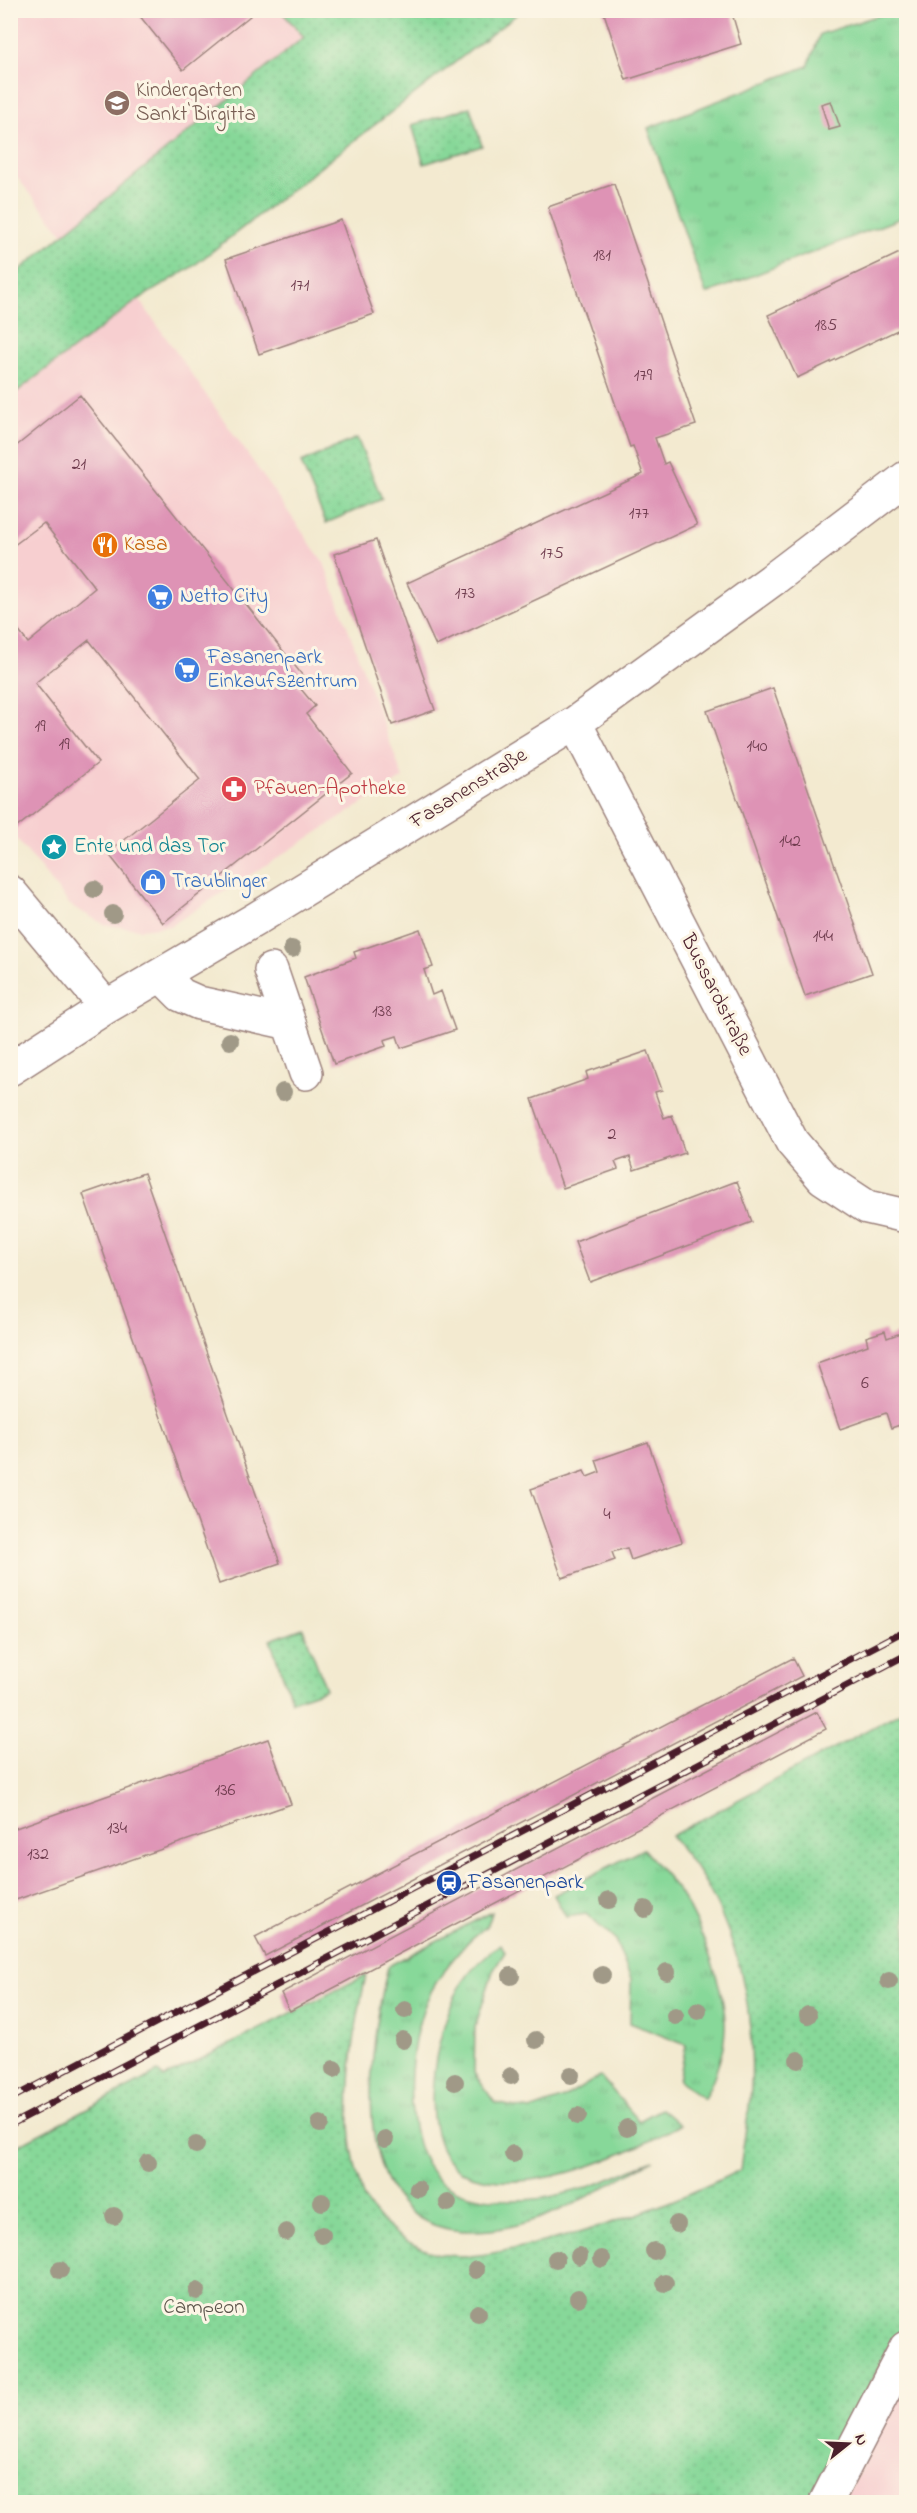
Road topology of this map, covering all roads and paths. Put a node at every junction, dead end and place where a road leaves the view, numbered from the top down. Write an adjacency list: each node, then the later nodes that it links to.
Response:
1 (906, 478): 2 (street, Fasanenstraße)
2 (575, 723): 5 (street, Fasanenstraße); 10 (street, Bussardstraße)
3 (10, 892): 6 (street)
4 (271, 970): 7 (street)
5 (161, 975): 6 (street, Fasanenstraße); 7 (street)
6 (106, 1007): 8 (street, Fasanenstraße)
7 (289, 1023): 9 (street)
8 (10, 1069)
9 (306, 1073)
10 (906, 1216)
11 (906, 2348): 12 (street)
12 (826, 2502)

